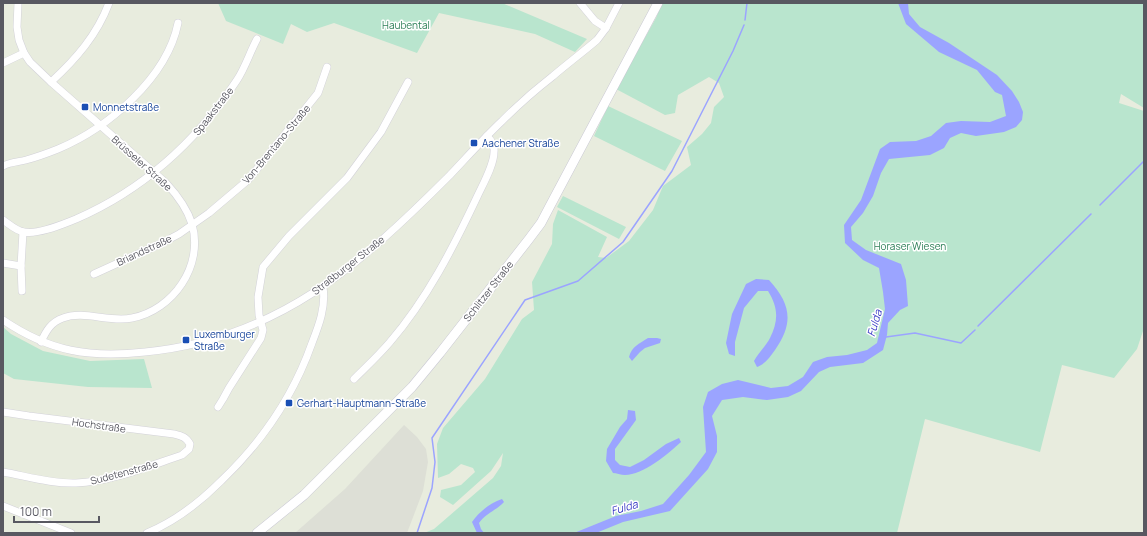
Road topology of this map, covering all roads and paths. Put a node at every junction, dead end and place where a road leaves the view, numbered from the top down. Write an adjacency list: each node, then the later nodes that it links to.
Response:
1 (18, 3): 9 (street, Brüsseler Straße)
2 (109, 3): 12 (street)
3 (580, 3): 7 (street)
4 (619, 3): 7 (street, Straßburger Straße)
5 (658, 3): 37 (main road, Schlitzer Straße)
6 (178, 23): 14 (street)
7 (606, 28): 15 (street, Straßburger Straße)
8 (257, 39): 17 (street, Spaakstraße)
9 (24, 53): 10 (street); 12 (street, Brüsseler Straße)
10 (3, 64)
11 (327, 67): 19 (street, Von-Brentano-Straße)
12 (51, 82): 14 (street, Brüsseler Straße)
13 (408, 82): 27 (street)
14 (101, 125): 16 (street); 17 (street, Brüsseler Straße)
15 (487, 136): 24 (street, Straßburger Straße); 29 (street)
16 (3, 166)
17 (155, 173): 19 (street, Brüsseler Straße); 20 (street, Spaakstraße)
18 (3, 220): 20 (street)
19 (192, 225): 23 (street, Briandstraße); 28 (street, Brüsseler Straße)
20 (23, 232): 22 (street)
21 (3, 263): 22 (street)
22 (21, 266): 25 (street)
23 (94, 274)
24 (323, 287): 27 (street, Straßburger Straße); 36 (street)
25 (22, 291)
26 (3, 320): 28 (street, Straßburger Straße)
27 (261, 323): 28 (street, Straßburger Straße); 30 (street)
28 (41, 342)
29 (354, 379)
30 (218, 407)
31 (3, 412): 32 (street, Hochstraße)
32 (190, 444): 33 (street, Sudetenstraße)
33 (3, 472)
34 (3, 506): 35 (street)
35 (71, 533)
36 (147, 533)
37 (257, 533)

